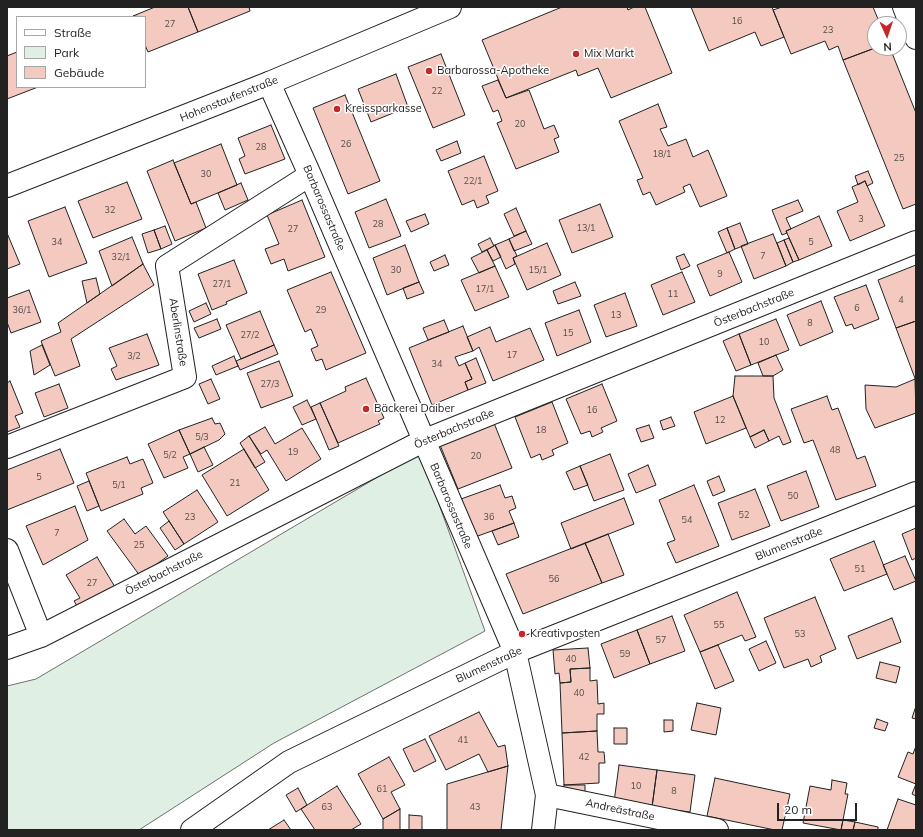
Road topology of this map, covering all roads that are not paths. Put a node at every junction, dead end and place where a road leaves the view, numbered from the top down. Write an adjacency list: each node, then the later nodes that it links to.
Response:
1 (450, 7): 4 (street, Hohenstaufenstraße)
2 (904, 7): 3 (street)
3 (916, 38)
4 (269, 84): 5 (street, Barbarossastraße); 6 (street, Hohenstaufenstraße)
5 (310, 175): 8 (street, Barbarossastraße); 9 (street, Aberlinstraße)
6 (7, 186)
7 (916, 242): 8 (street, Österbachstraße)
8 (423, 441): 12 (street, Österbachstraße); 14 (street, Barbarossastraße)
9 (7, 447)
10 (916, 493): 14 (street, Blumenstraße)
11 (7, 550): 12 (street)
12 (41, 636): 13 (street, Österbachstraße)
13 (7, 648)
14 (515, 652): 15 (street, Barbarossastraße); 16 (street, Blumenstraße)
15 (547, 795): 17 (street, Barbarossastraße); 18 (street, Andreästraße)
16 (192, 830)
17 (544, 830)
18 (717, 830)

